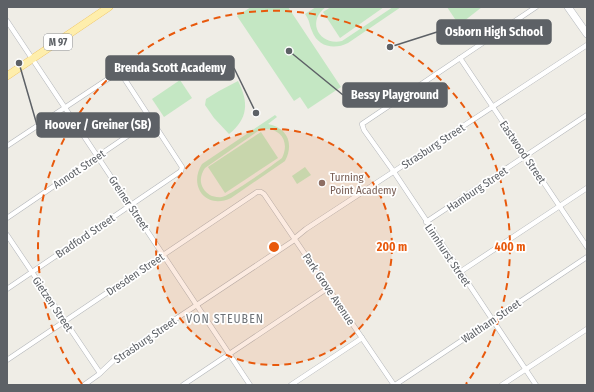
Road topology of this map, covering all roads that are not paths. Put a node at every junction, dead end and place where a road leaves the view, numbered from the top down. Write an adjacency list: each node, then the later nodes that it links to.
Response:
1 (109, 7): 8 (main road, M 97)
2 (536, 7): 7 (street)
3 (568, 7): 5 (street)
4 (7, 21): 8 (street, Greiner Street)
5 (587, 34)
6 (587, 45): 11 (street, Strasburg Street)
7 (460, 58): 11 (street, Eastwood Street); 17 (street, Linnhurst Street)
8 (32, 59): 9 (main road, M 97); 10 (street, Greiner Street)
9 (7, 76)
10 (65, 107): 13 (street); 14 (street); 16 (street, Greiner Street)
11 (493, 107): 15 (street, Eastwood Street); 17 (street, Strasburg Street)
12 (587, 115): 15 (street, Hamburg Street)
13 (151, 120): 16 (street, Annott Street); 20 (street, Bradford Street)
14 (7, 146)
15 (526, 156): 21 (street, Eastwood Street); 23 (street, Hamburg Street)
16 (98, 157): 20 (street, Greiner Street); 22 (street, Annott Street)
17 (394, 172): 23 (street, Linnhurst Street); 25 (street, Strasburg Street)
18 (587, 188): 21 (street)
19 (264, 194): 25 (street, Park Grove Avenue); 27 (street, Dresden Street)
20 (130, 205): 27 (street, Greiner Street); 30 (street, Bradford Street)
21 (559, 206): 26 (street, Eastwood Street); 29 (street)
22 (7, 218)
23 (426, 222): 29 (street, Linnhurst Street)
24 (7, 235): 30 (street, Gietzen Street)
25 (295, 238): 31 (street, Park Grove Avenue); 33 (street, Strasburg Street)
26 (587, 247)
27 (163, 255): 33 (street, Greiner Street); 35 (street, Dresden Street)
28 (587, 257): 34 (street, Waltham Street)
29 (460, 272): 34 (street, Linnhurst Street)
30 (32, 273): 32 (street, Bradford Street); 35 (street, Gietzen Street)
31 (328, 288): 37 (street, Park Grove Avenue); 38 (street)
32 (7, 289)
33 (197, 304): 38 (street, Greiner Street); 41 (street, Strasburg Street)
34 (492, 320): 40 (street, Linnhurst Street); 46 (street, Waltham Street)
35 (64, 321): 39 (street, Dresden Street); 41 (street, Gietzen Street)
36 (587, 329): 40 (street)
37 (362, 338): 45 (street); 46 (street, Park Grove Avenue)
38 (229, 354): 43 (street); 44 (street, Greiner Street)
39 (7, 360)
40 (526, 370): 47 (street); 48 (street, Linnhurst Street)
41 (100, 374): 42 (street, Strasburg Street)
42 (84, 385)
43 (182, 385)
44 (250, 385)
45 (291, 385)
46 (394, 385)
47 (502, 385)
48 (536, 385)

